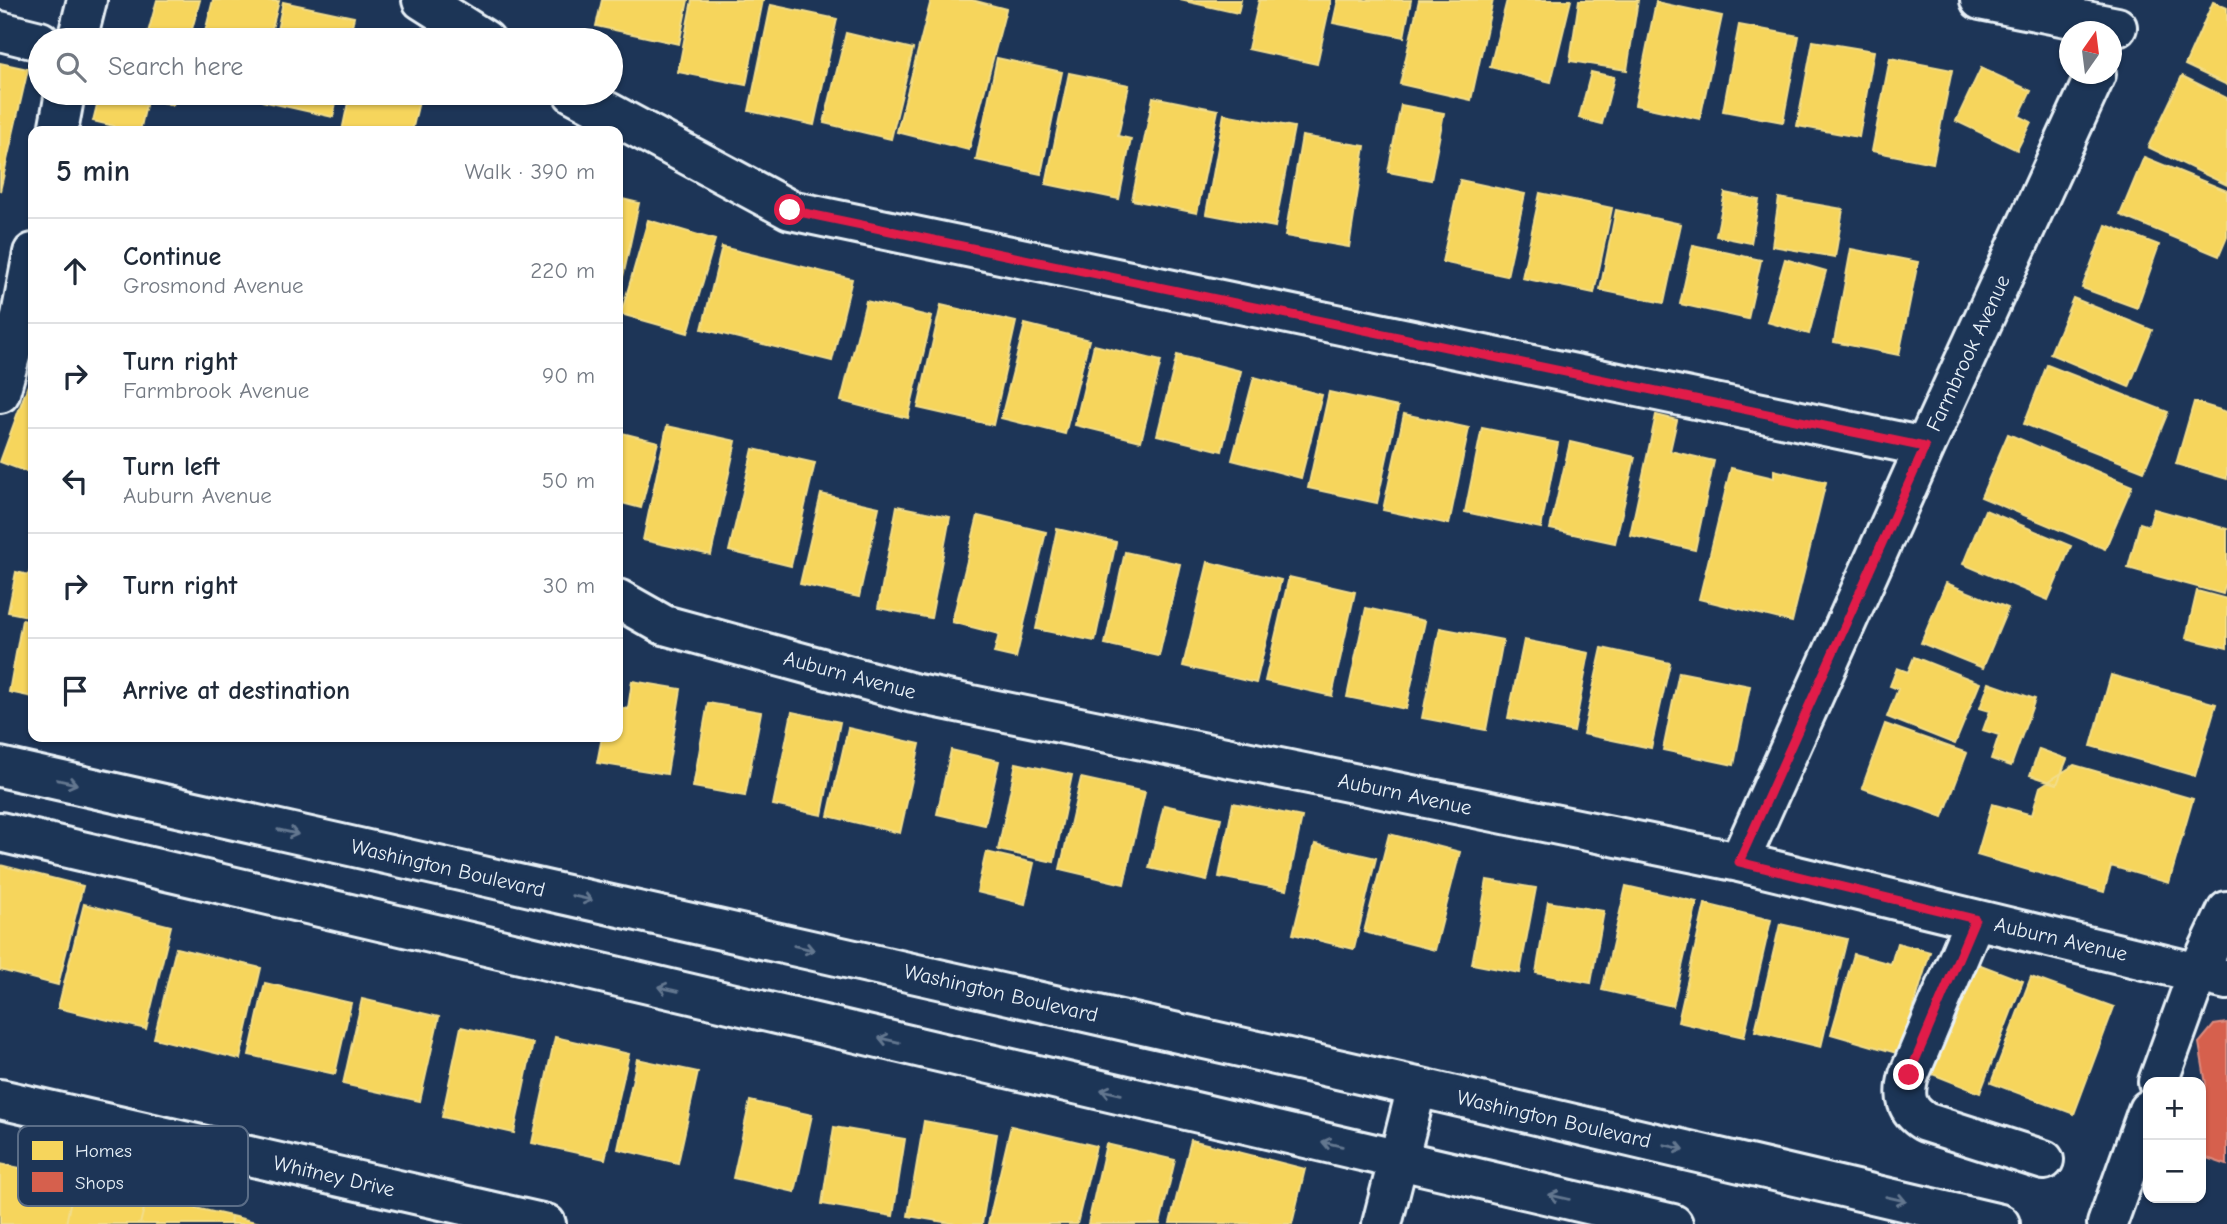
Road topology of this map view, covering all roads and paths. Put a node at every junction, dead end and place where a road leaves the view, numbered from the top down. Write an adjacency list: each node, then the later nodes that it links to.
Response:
1 (87, 0): 5 (main road)
2 (422, 0): 6 (main road)
3 (1980, 0): 4 (main road)
4 (2113, 21)
5 (79, 28)
6 (466, 28)
7 (0, 32): 8 (main road)
8 (28, 38)
9 (2091, 84): 15 (main road, Farmbrook Avenue)
10 (63, 105): 12 (main road)
11 (595, 105): 15 (main road)
12 (59, 126)
13 (27, 317): 14 (main road)
14 (0, 393)
15 (1925, 447): 19 (main road, Farmbrook Avenue)
16 (623, 602): 19 (main road, Auburn Avenue)
17 (0, 767): 24 (main road, Washington Boulevard, one-way to 24)
18 (0, 832): 29 (main road, one-way to 18)
19 (1739, 862): 21 (main road, Auburn Avenue)
20 (2227, 911): 22 (main road)
21 (1975, 919): 22 (main road, Auburn Avenue); 30 (main road)
22 (2212, 976): 23 (main road)
23 (2161, 1077)
24 (1417, 1087): 29 (main road); 34 (main road, Washington Boulevard, one-way to 34)
25 (0, 1099): 27 (main road, Whitney Drive)
26 (2143, 1124): 35 (main road)
27 (118, 1126)
28 (248, 1156): 31 (main road, Whitney Drive)
29 (1399, 1160): 32 (main road); 33 (main road, one-way to 29)
30 (2044, 1160)
31 (545, 1224)
32 (1382, 1224)
33 (1673, 1224)
34 (2000, 1224)
35 (2107, 1224)

